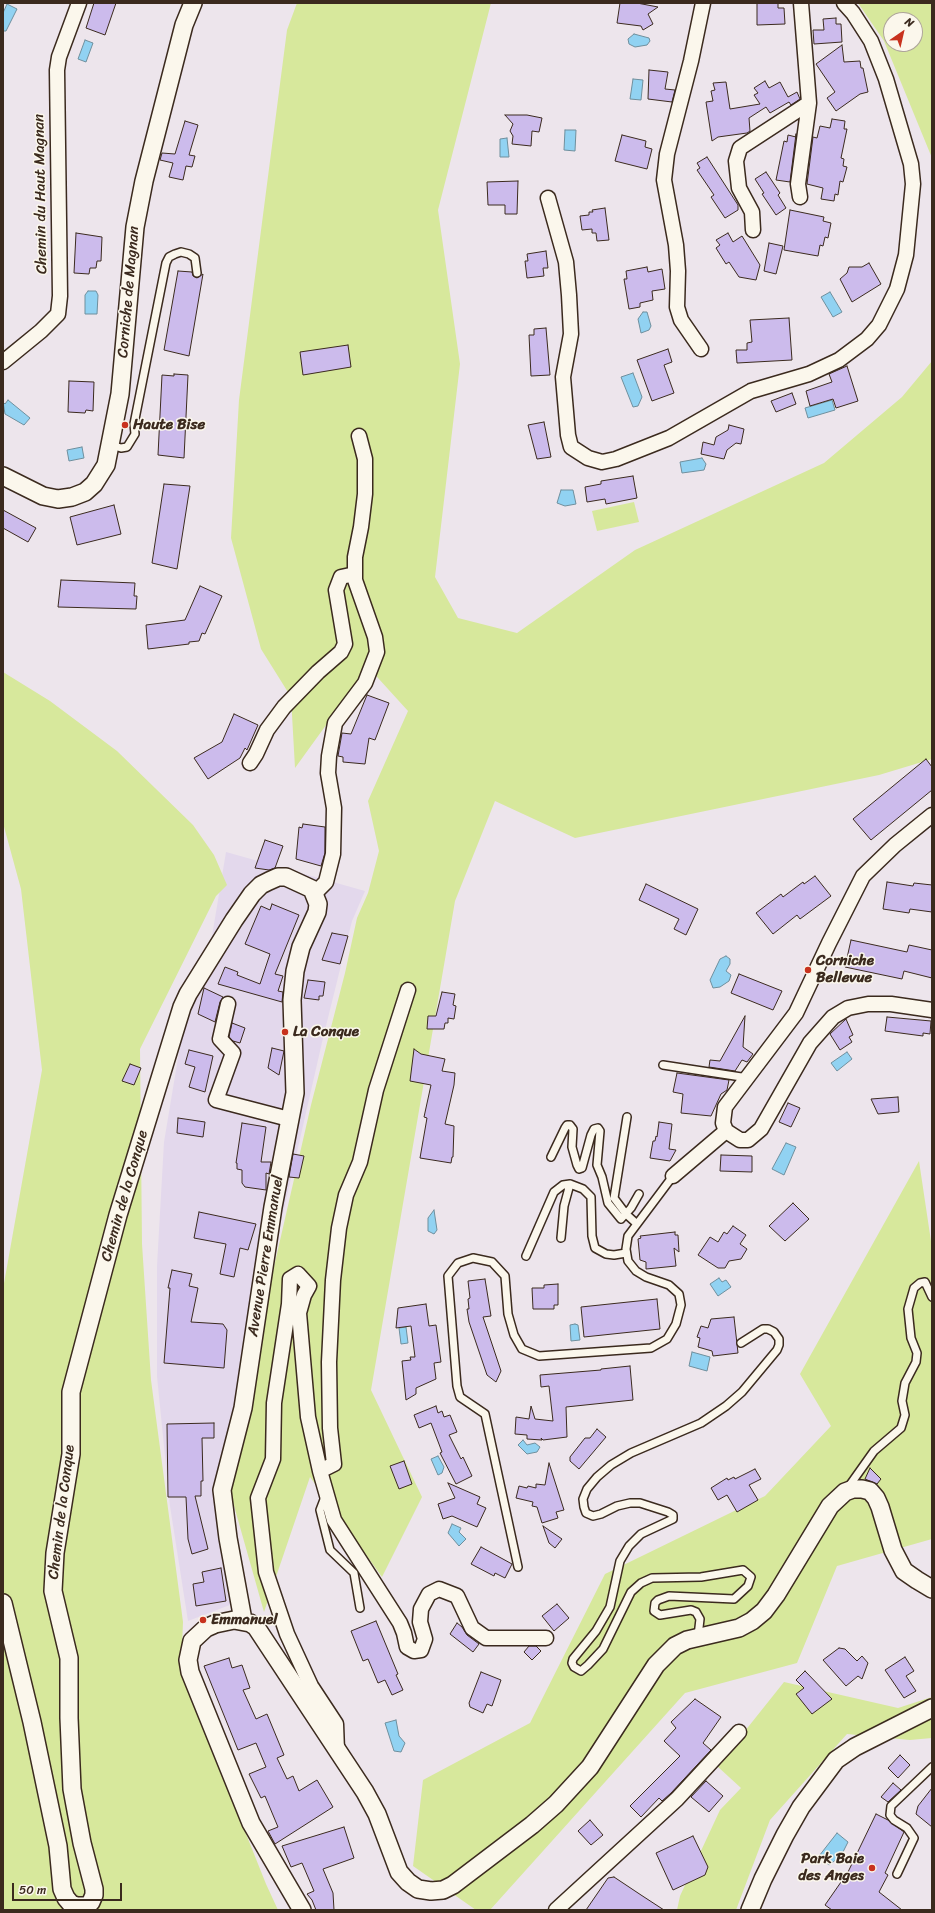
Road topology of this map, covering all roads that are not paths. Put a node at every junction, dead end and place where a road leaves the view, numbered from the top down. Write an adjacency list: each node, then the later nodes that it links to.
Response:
1 (79, 3): 12 (street, Chemin du Haut Magnan)
2 (193, 3): 14 (street, Corniche de Magnan)
3 (703, 3): 11 (street)
4 (801, 3): 6 (street)
5 (844, 3): 7 (street)
6 (809, 103): 8 (street); 9 (street)
7 (548, 198)
8 (800, 198)
9 (753, 230)
10 (197, 273): 14 (lane)
11 (701, 349)
12 (3, 362)
13 (359, 436): 16 (street)
14 (111, 444): 15 (street, Corniche de Magnan)
15 (3, 476)
16 (355, 574): 17 (street); 19 (street)
17 (250, 763)
18 (932, 815): 24 (street)
19 (315, 893): 26 (street, Avenue Pierre Emmanuel); 54 (street, Chemin de la Conque)
20 (408, 990): 39 (street)
21 (228, 1004): 26 (street)
22 (932, 1010): 27 (street)
23 (663, 1065): 24 (lane)
24 (748, 1078): 27 (street)
25 (627, 1117): 32 (lane)
26 (289, 1119): 46 (street, Avenue Pierre Emmanuel)
27 (726, 1131): 29 (street)
28 (551, 1157): 32 (lane)
29 (673, 1176): 33 (lane)
30 (570, 1184): 34 (lane); 35 (lane); 36 (lane)
31 (639, 1194): 32 (lane)
32 (626, 1214): 33 (lane)
33 (637, 1224): 35 (lane)
34 (561, 1238)
35 (626, 1253): 42 (lane)
36 (526, 1256)
37 (932, 1297): 40 (lane)
38 (741, 1343): 48 (lane)
39 (320, 1471): 41 (street); 51 (street)
40 (844, 1492): 43 (street); 48 (street)
41 (326, 1494): 45 (lane); 47 (street)
42 (518, 1567)
43 (932, 1589)
44 (3, 1603): 54 (street, Chemin de la Conque)
45 (360, 1608)
46 (243, 1620): 51 (street); 55 (street)
47 (546, 1638)
48 (698, 1639): 51 (street)
49 (932, 1708): 57 (street)
50 (739, 1732): 56 (street)
51 (337, 1751)
52 (932, 1767): 53 (lane)
53 (897, 1874)
54 (88, 1908)
55 (302, 1910)
56 (556, 1910)
57 (750, 1910)

